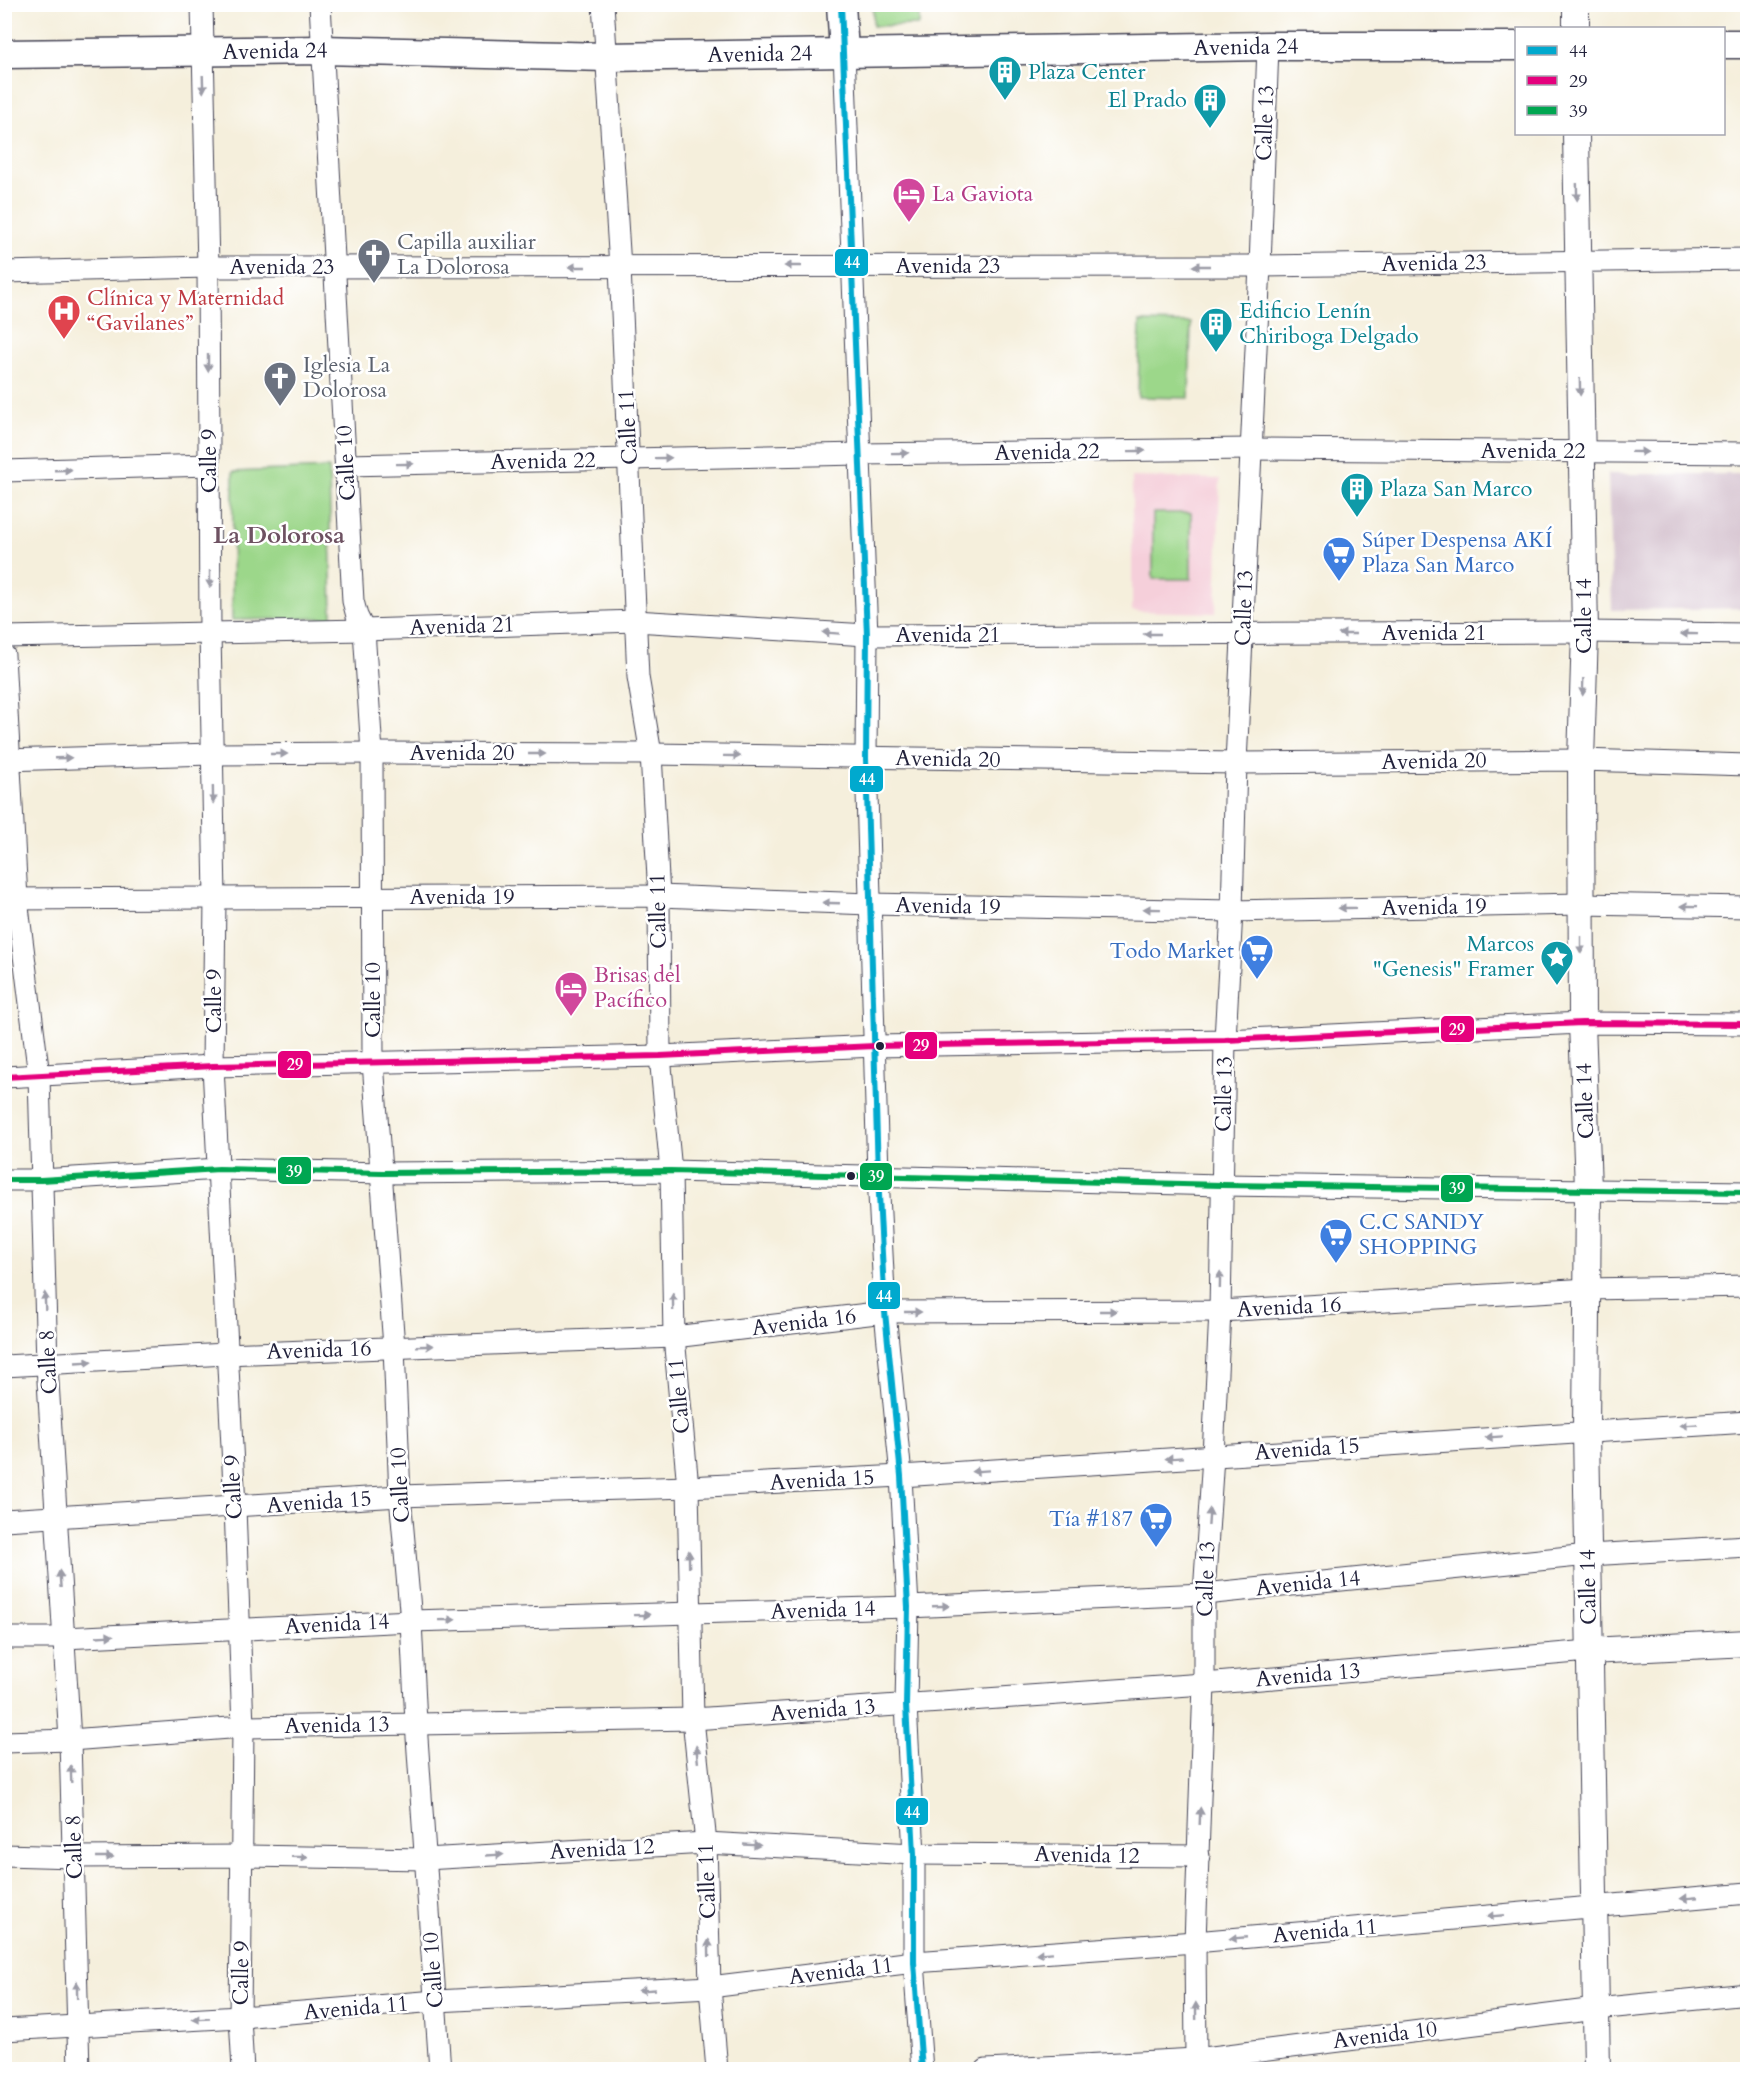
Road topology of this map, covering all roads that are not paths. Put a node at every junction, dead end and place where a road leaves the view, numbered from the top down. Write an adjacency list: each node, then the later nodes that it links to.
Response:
1 (202, 4): 12 (street, Calle 9)
2 (320, 4): 11 (street, Calle 10)
3 (603, 4): 15 (street, Calle 11)
4 (841, 4): 13 (main road)
5 (1576, 4): 6 (street)
6 (1576, 27)
7 (1725, 44): 8 (main road)
8 (1748, 44)
9 (1268, 46): 10 (main road, Avenida 24); 13 (main road, Avenida 24); 20 (street, Calle 13)
10 (1515, 46)
11 (322, 50): 12 (main road, Avenida 24); 15 (main road, Avenida 24); 22 (street, Calle 10)
12 (202, 51): 14 (main road, Avenida 24); 21 (street, Calle 9, one-way to 21)
13 (844, 52): 15 (main road, Avenida 24); 19 (street)
14 (4, 54)
15 (607, 57): 23 (street, Calle 11)
16 (1576, 135): 18 (street, Calle 14, one-way to 18)
17 (1748, 260): 18 (street, Avenida 23)
18 (1578, 261): 20 (street, Avenida 23); 26 (street, Calle 14, one-way to 26)
19 (852, 265): 20 (street, Avenida 23, one-way to 19); 23 (street, Avenida 23, one-way to 23); 28 (street)
20 (1260, 266): 25 (street, Calle 13)
21 (207, 267): 22 (street, Avenida 23); 24 (street, Avenida 23); 30 (street, Calle 9, one-way to 30)
22 (335, 267): 23 (street, Avenida 23, one-way to 22); 31 (street, Calle 10)
23 (620, 267): 29 (street, Calle 11)
24 (4, 272)
25 (1250, 450): 26 (street, Avenida 22); 28 (street, Avenida 22, one-way to 25); 37 (street, Calle 13)
26 (1581, 451): 27 (street, Avenida 22, one-way to 27); 36 (street, Calle 14)
27 (1748, 453)
28 (860, 454): 29 (street, Avenida 22, one-way to 28); 39 (street)
29 (629, 459): 31 (street, Avenida 22, one-way to 29); 33 (street, Calle 11)
30 (209, 465): 32 (street, one-way to 30); 35 (street, Calle 9, one-way to 35)
31 (347, 465): 34 (street, Calle 10)
32 (4, 471)
33 (635, 621): 34 (street, Avenida 21); 39 (street, Avenida 21, one-way to 33); 44 (street, Calle 11)
34 (364, 630): 35 (street, Avenida 21); 42 (street, Calle 10)
35 (210, 632): 40 (street, Avenida 21); 43 (street, Calle 9)
36 (1585, 632): 37 (street, Avenida 21, one-way to 37); 38 (street, Avenida 21, one-way to 36); 47 (street, Calle 14, one-way to 47)
37 (1243, 634): 39 (street, Avenida 21, one-way to 39); 48 (street, Calle 13)
38 (1748, 634)
39 (867, 635): 45 (street)
40 (4, 637)
41 (4, 655): 46 (street, Calle 8)
42 (372, 753): 43 (street, Avenida 20, one-way to 42); 44 (street, Avenida 20, one-way to 44); 51 (street, Calle 10)
43 (212, 754): 46 (street, Avenida 20, one-way to 43); 52 (street, Calle 9, one-way to 52)
44 (651, 754): 45 (street, Avenida 20, one-way to 45); 50 (street, Calle 11)
45 (866, 758): 48 (street, Avenida 20); 54 (street)
46 (7, 760): 53 (street, Calle 8)
47 (1581, 760): 48 (street, Avenida 20); 49 (street, Avenida 20); 55 (street, Calle 14)
48 (1236, 763): 57 (street, Calle 13)
49 (1748, 765)
50 (659, 896): 51 (street, Avenida 19); 54 (street, Avenida 19, one-way to 50); 62 (street, Calle 11)
51 (374, 897): 52 (street, Avenida 19); 63 (street, Calle 10)
52 (215, 898): 53 (street, Avenida 19); 64 (street, Calle 9)
53 (11, 899): 65 (street, Calle 8)
54 (870, 904): 57 (street, Avenida 19, one-way to 54); 61 (street)
55 (1581, 904): 56 (street, Avenida 19, one-way to 55); 57 (street, Avenida 19, one-way to 57); 58 (street, Calle 14, one-way to 58)
56 (1748, 907)
57 (1232, 910): 60 (street, Calle 13)
58 (1582, 1023): 59 (street); 60 (street); 74 (street, Calle 14)
59 (1748, 1024)
60 (1225, 1040): 61 (street); 73 (street, Calle 13)
61 (875, 1046): 62 (street); 70 (street)
62 (660, 1056): 63 (street); 68 (street, Calle 11)
63 (373, 1062): 64 (street); 69 (street, Calle 10)
64 (213, 1065): 65 (street); 67 (street, Calle 9)
65 (39, 1076): 66 (street); 72 (street, Calle 8)
66 (4, 1077)
67 (219, 1169): 69 (street); 72 (street); 82 (street, Calle 9)
68 (671, 1171): 69 (street); 70 (street); 80 (street, Calle 11, one-way to 68)
69 (382, 1173): 81 (street, Calle 10)
70 (878, 1175): 73 (street); 79 (street)
71 (4, 1180): 72 (street)
72 (41, 1180): 83 (street, Calle 8, one-way to 72)
73 (1221, 1185): 74 (street); 78 (street, Calle 13, one-way to 73)
74 (1588, 1189): 75 (street); 77 (street, Calle 14)
75 (1748, 1192)
76 (1748, 1286): 77 (street, Avenida 16)
77 (1588, 1289): 78 (street, Avenida 16); 86 (street, Calle 14)
78 (1220, 1311): 79 (street, Avenida 16, one-way to 78); 87 (street, Calle 13)
79 (885, 1312): 80 (street, Avenida 16); 88 (street)
80 (674, 1337): 81 (street, Avenida 16, one-way to 80); 89 (street, Calle 11)
81 (394, 1347): 82 (street, Avenida 16); 90 (street, Calle 10)
82 (226, 1354): 83 (street, Avenida 16, one-way to 82); 91 (street, Calle 9)
83 (47, 1365): 84 (street, Avenida 16); 92 (street, Calle 8)
84 (4, 1366)
85 (1748, 1422): 86 (street, Avenida 15, one-way to 86)
86 (1586, 1431): 87 (street, Avenida 15, one-way to 87); 95 (street, Calle 14)
87 (1213, 1456): 88 (street, Avenida 15, one-way to 88); 96 (street, Calle 13, one-way to 87)
88 (901, 1476): 89 (street, Avenida 15); 97 (street)
89 (688, 1487): 90 (street, Avenida 15); 98 (street, Calle 11, one-way to 89)
90 (400, 1496): 91 (street, Avenida 15); 99 (street, Calle 10)
91 (235, 1507): 92 (street, Avenida 15); 100 (street, Calle 9)
92 (56, 1518): 93 (street, Avenida 15); 102 (street, Calle 8, one-way to 92)
93 (4, 1520)
94 (1748, 1546): 95 (street, Avenida 14)
95 (1588, 1555): 96 (street, Avenida 14); 104 (street, Calle 14)
96 (1204, 1594): 97 (street, Avenida 14, one-way to 96); 105 (street, Calle 13)
97 (908, 1607): 98 (street, Avenida 14); 106 (street)
98 (690, 1614): 99 (street, Avenida 14, one-way to 98); 107 (street, Calle 11)
99 (411, 1621): 100 (street, Avenida 14); 108 (street, Calle 10)
100 (240, 1629): 102 (street, Avenida 14, one-way to 100); 109 (street, Calle 9)
101 (4, 1638): 102 (street, Avenida 14)
102 (64, 1638): 110 (street, Calle 8)
103 (1748, 1643): 104 (street, Avenida 13)
104 (1589, 1651): 105 (street, Avenida 13); 120 (street, Calle 14)
105 (1204, 1684): 106 (street, Avenida 13); 116 (street, Calle 13, one-way to 105)
106 (906, 1705): 107 (street, Avenida 13); 113 (street)
107 (693, 1719): 108 (street, Avenida 13); 112 (street, Calle 11, one-way to 107)
108 (416, 1723): 109 (street, Avenida 13); 118 (street, Calle 10)
109 (243, 1727): 110 (street, Avenida 13); 115 (street, Calle 9)
110 (70, 1740): 111 (street, Avenida 13); 117 (street, Calle 8, one-way to 110)
111 (4, 1742)
112 (706, 1843): 113 (street, Avenida 12, one-way to 113); 118 (street, Avenida 12, one-way to 112); 123 (street, Calle 11, one-way to 112)
113 (914, 1854): 116 (street, Avenida 12); 122 (street)
114 (4, 1855): 117 (street, Avenida 12)
115 (243, 1856): 117 (street, Avenida 12, one-way to 115); 118 (street, Avenida 12, one-way to 118); 127 (street, Calle 9)
116 (1199, 1856): 121 (street, Calle 13)
117 (74, 1857): 128 (street, Calle 8, one-way to 117)
118 (425, 1859): 125 (street, Calle 10)
119 (1748, 1893): 120 (street, Avenida 11, one-way to 120)
120 (1593, 1907): 121 (street, Avenida 11, one-way to 121); 126 (street, Calle 14)
121 (1195, 1942): 122 (street, Avenida 11, one-way to 122); 130 (street, Calle 13, one-way to 121)
122 (914, 1962): 123 (street, Avenida 11); 135 (street)
123 (710, 1987): 125 (street, Avenida 11, one-way to 125); 134 (street, Calle 11)
124 (1748, 1994): 126 (street, Avenida 10)
125 (436, 2001): 127 (street, Avenida 11); 133 (street, Calle 10)
126 (1596, 2009): 130 (street, Avenida 10); 137 (street, Calle 14)
127 (240, 2017): 128 (street, Avenida 11, one-way to 128); 132 (street, Calle 9)
128 (78, 2025): 129 (street, Avenida 11); 131 (street, Calle 8)
129 (4, 2030)
130 (1195, 2064): 136 (street, Avenida 10)
131 (79, 2070)
132 (243, 2070)
133 (440, 2070)
134 (717, 2070)
135 (922, 2070)
136 (986, 2070)
137 (1597, 2070)

